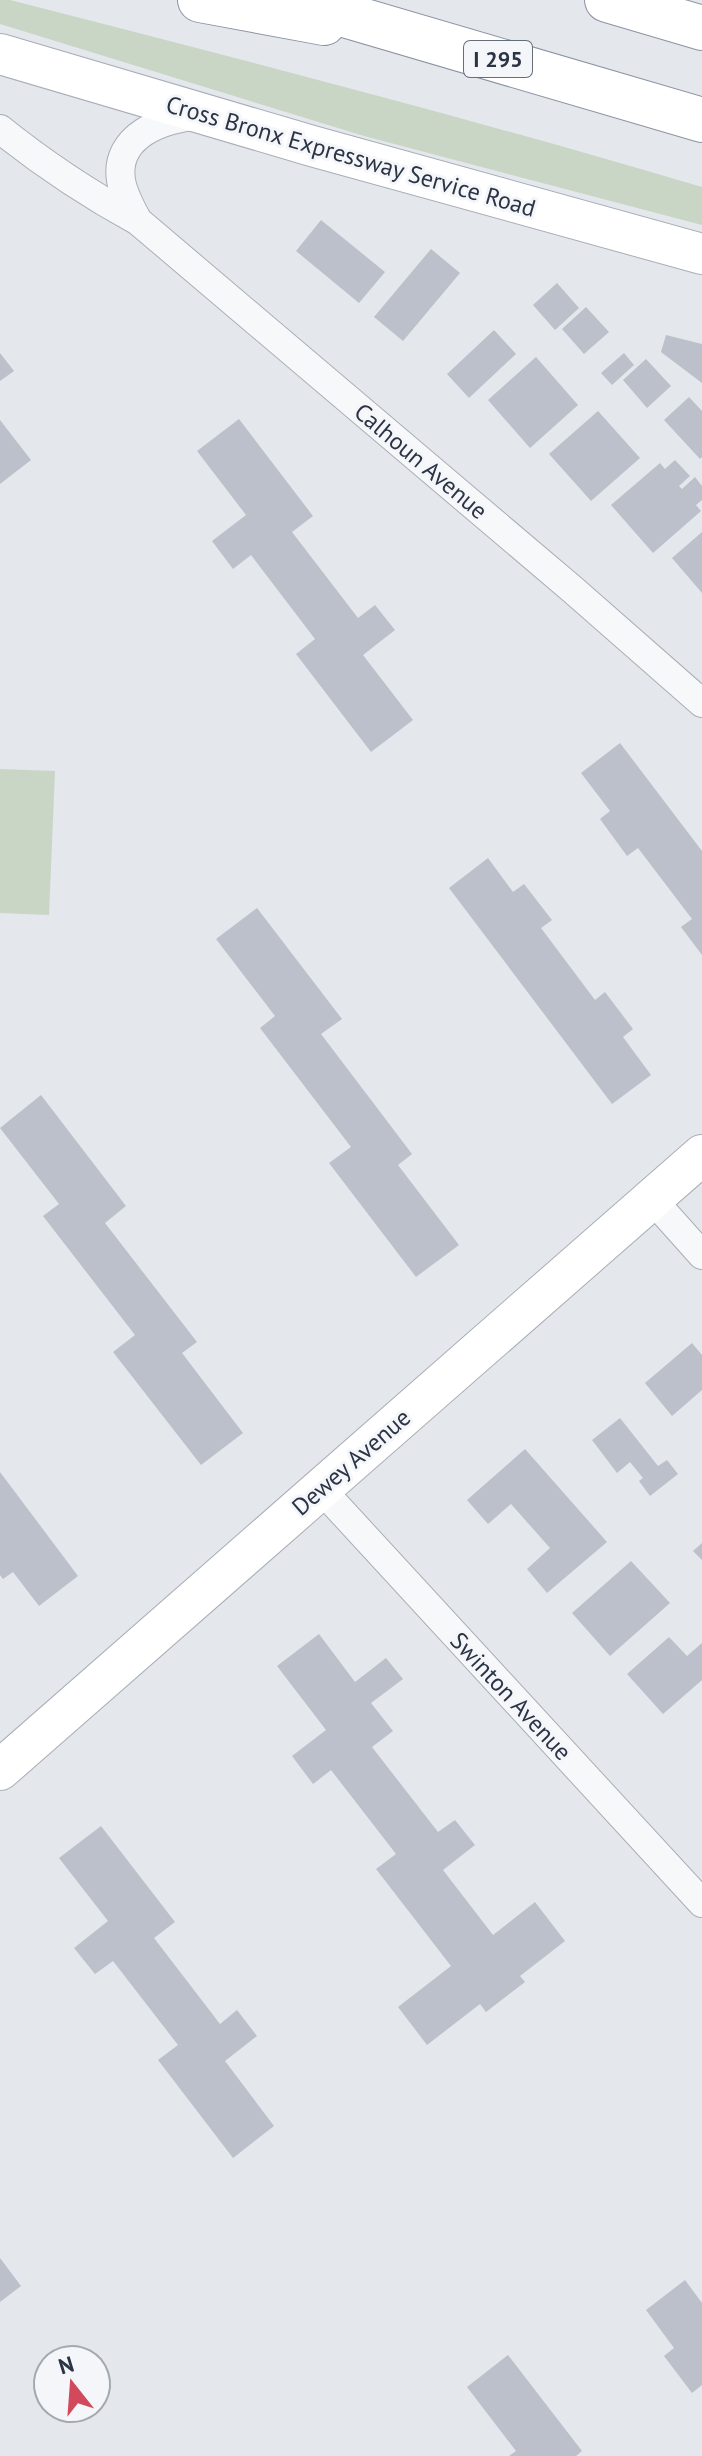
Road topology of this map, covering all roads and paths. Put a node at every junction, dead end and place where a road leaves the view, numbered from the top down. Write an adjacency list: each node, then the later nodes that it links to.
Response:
1 (200, 0): 7 (highway)
2 (293, 0): 7 (highway, I 295)
3 (607, 0): 6 (highway)
4 (684, 0): 5 (highway)
5 (702, 7)
6 (702, 28)
7 (478, 53): 10 (highway, I 295)
8 (0, 54): 9 (street, Cross Bronx Expressway Service Road)
9 (206, 116): 12 (street, Calhoun Avenue); 13 (street, Cross Bronx Expressway Service Road)
10 (702, 120)
11 (0, 129): 12 (street, Calhoun Avenue)
12 (138, 221): 14 (street, Calhoun Avenue)
13 (702, 254)
14 (702, 703)
15 (702, 1155): 16 (street, Dewey Avenue)
16 (652, 1199): 17 (street); 18 (street, Dewey Avenue)
17 (702, 1255)
18 (321, 1489): 19 (street, Dewey Avenue); 20 (street, Swinton Avenue)
19 (0, 1770)
20 (702, 1903)

